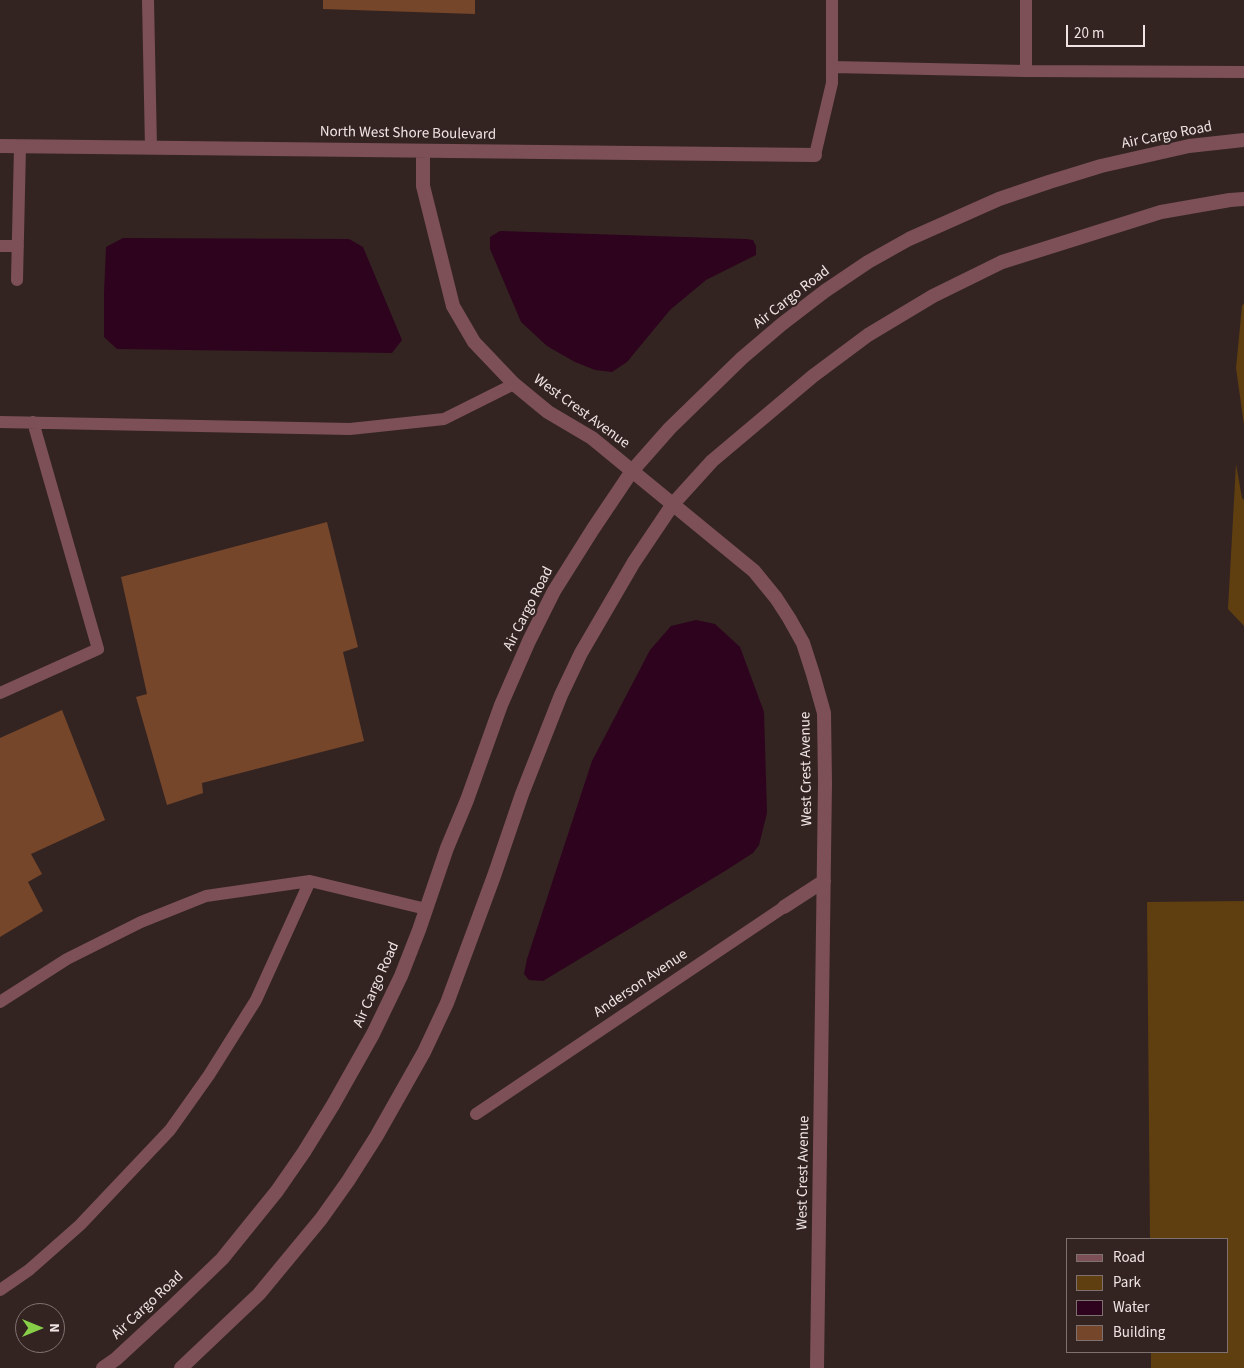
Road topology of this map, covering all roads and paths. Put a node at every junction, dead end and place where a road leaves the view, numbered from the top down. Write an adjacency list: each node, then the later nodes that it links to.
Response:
1 (148, 0): 10 (lane)
2 (832, 0): 4 (lane)
3 (1026, 0): 5 (lane)
4 (832, 67): 5 (lane); 12 (lane)
5 (1026, 71): 6 (lane)
6 (1244, 72)
7 (1244, 140): 20 (street, Air Cargo Road)
8 (0, 146): 9 (street, North West Shore Boulevard)
9 (20, 146): 10 (street, North West Shore Boulevard); 15 (lane)
10 (151, 148): 11 (street, North West Shore Boulevard)
11 (423, 151): 12 (street, North West Shore Boulevard); 17 (street, West Crest Avenue)
12 (815, 155)
13 (1244, 199): 21 (street)
14 (0, 246): 15 (lane)
15 (18, 246): 16 (lane)
16 (17, 280)
17 (514, 384): 19 (lane); 20 (street, West Crest Avenue)
18 (0, 422): 19 (lane)
19 (32, 422): 22 (lane)
20 (632, 471): 21 (street, West Crest Avenue); 26 (street, Air Cargo Road)
21 (672, 504): 24 (street, West Crest Avenue); 31 (street)
22 (0, 693)
23 (310, 881): 26 (lane); 27 (lane); 29 (lane)
24 (824, 881): 25 (street, Anderson Avenue); 32 (street, West Crest Avenue)
25 (784, 907): 28 (lane, Anderson Avenue)
26 (426, 909): 30 (street, Air Cargo Road)
27 (0, 1002)
28 (476, 1114)
29 (0, 1290)
30 (103, 1368)
31 (181, 1368)
32 (817, 1368)

